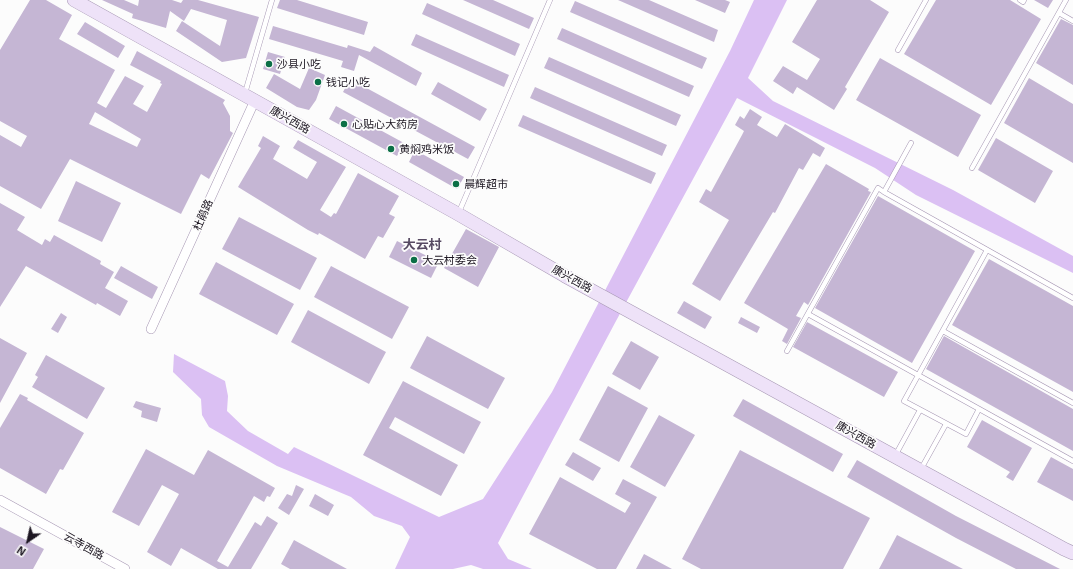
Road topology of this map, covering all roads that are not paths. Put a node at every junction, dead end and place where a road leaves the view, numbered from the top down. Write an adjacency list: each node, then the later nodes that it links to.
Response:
1 (74, 0): 11 (street, 康兴西路)
2 (272, 0): 11 (lane)
3 (550, 0): 15 (lane)
4 (926, 0): 10 (lane)
5 (1020, 0): 6 (lane)
6 (1024, 0)
7 (1066, 0): 8 (lane)
8 (1059, 13): 9 (lane); 13 (lane)
9 (1073, 21)
10 (898, 50)
11 (250, 98): 15 (street, 康兴西路); 19 (street, 杜鹃路)
12 (911, 143): 14 (lane)
13 (972, 168)
14 (884, 192): 16 (lane); 18 (lane)
15 (458, 214): 27 (street, 康兴西路)
16 (987, 250): 17 (lane); 20 (lane)
17 (1073, 298)
18 (808, 314): 21 (lane); 22 (lane)
19 (151, 330)
20 (943, 330): 22 (lane); 23 (lane)
21 (787, 351)
22 (918, 375): 24 (lane); 25 (lane)
23 (1073, 403)
24 (979, 409): 26 (lane); 28 (lane)
25 (920, 410): 26 (lane); 27 (lane)
26 (946, 424): 29 (lane)
27 (895, 456): 29 (street, 康兴西路)
28 (1073, 461)
29 (921, 470): 31 (street, 康兴西路)
30 (0, 500): 32 (street, 云寺西路)
31 (1073, 552)
32 (125, 569)

